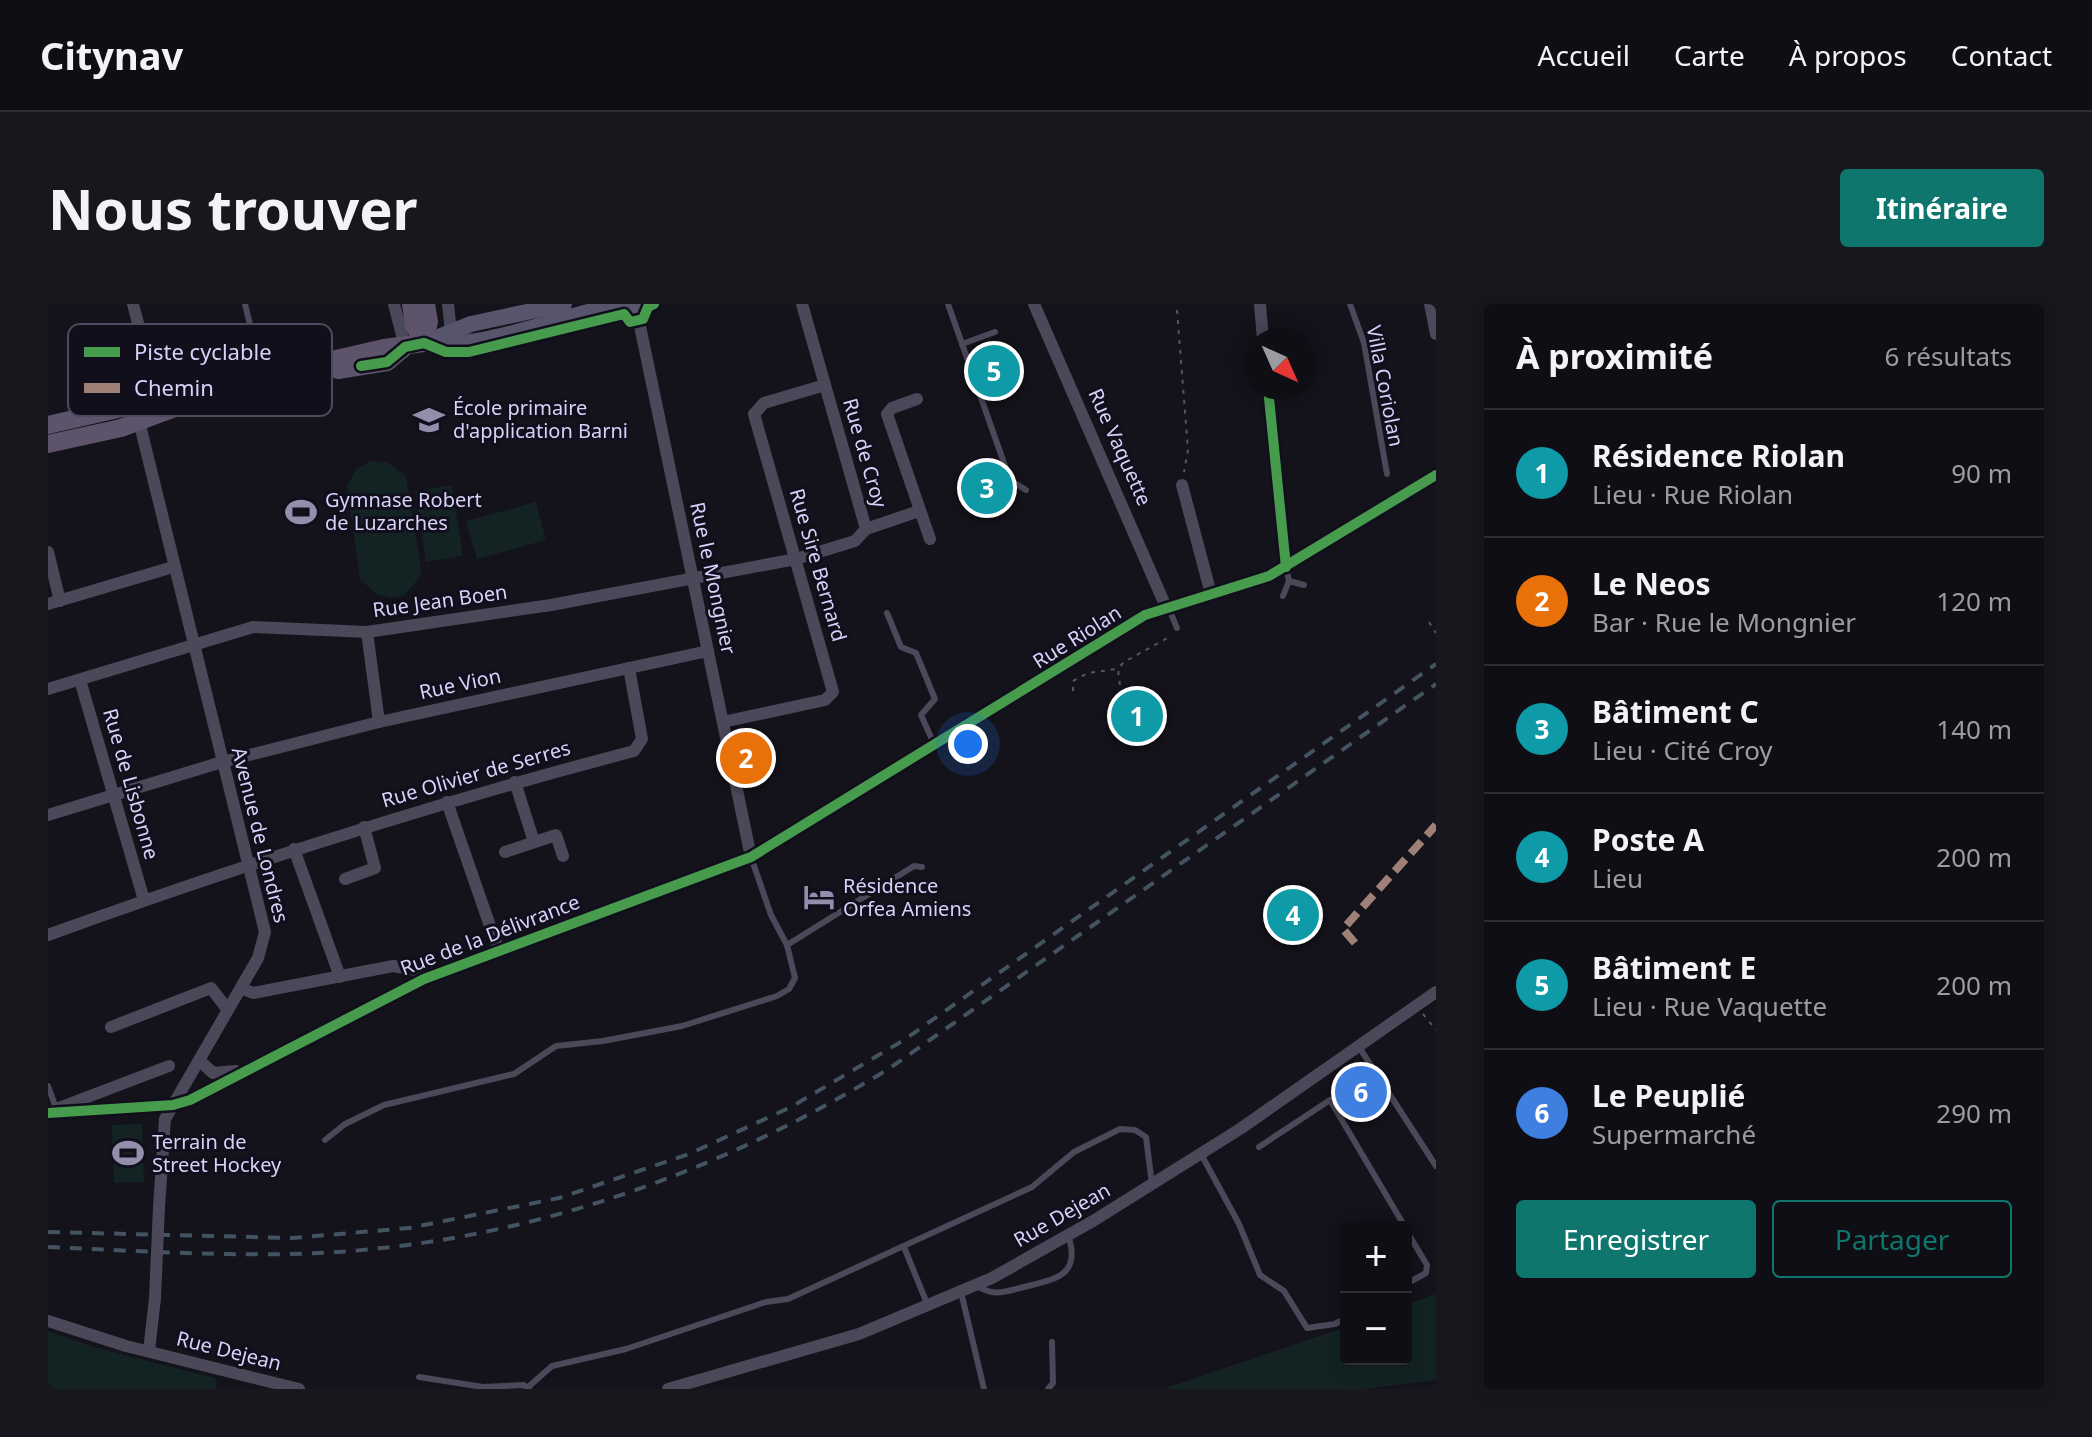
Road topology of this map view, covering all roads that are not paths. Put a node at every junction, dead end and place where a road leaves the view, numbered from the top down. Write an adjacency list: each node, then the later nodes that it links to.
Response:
1 (133, 304): 17 (street)
2 (245, 304): 18 (lane)
3 (394, 304): 25 (street)
4 (411, 304): 23 (main road)
5 (419, 304): 23 (lane)
6 (426, 304): 23 (main road)
7 (448, 304): 20 (street)
8 (564, 304): 20 (main road)
9 (592, 304): 23 (lane)
10 (802, 304): 28 (street, Rue de Croy)
11 (948, 304): 24 (lane)
12 (1034, 304): 55 (street, Rue Vaquette)
13 (1260, 304): 19 (street)
14 (1350, 304): 38 (lane, Villa Coriolan)
15 (1430, 304): 22 (street)
16 (632, 306): 23 (main road); 49 (street, Rue le Mongnier)
17 (138, 324)
18 (250, 324)
19 (1262, 328)
20 (451, 332): 23 (main road)
21 (995, 332): 24 (lane)
22 (1436, 334)
23 (424, 343): 25 (main road)
24 (962, 344): 41 (lane)
25 (405, 347): 26 (main road); 27 (main road)
26 (332, 360)
27 (332, 371)
28 (825, 385): 43 (street, Rue de Croy); 46 (street, Rue Sire Bernard)
29 (917, 399): 42 (street)
30 (1269, 400): 48 (street)
31 (115, 416): 35 (main road)
32 (122, 416): 36 (lane)
33 (134, 416): 37 (main road)
34 (138, 416): 47 (street, Avenue de Londres)
35 (48, 425)
36 (48, 431)
37 (48, 444)
38 (1387, 474)
39 (1436, 475): 48 (street, Rue Riolan)
40 (1182, 485): 52 (street)
41 (1026, 490)
42 (919, 511): 43 (street); 44 (street)
43 (866, 529): 46 (street, Rue de Croy)
44 (930, 539)
45 (48, 552): 54 (street)
46 (796, 559): 49 (street, Rue de Croy); 65 (street, Rue Sire Bernard)
47 (173, 567): 54 (street); 59 (street, Avenue de Londres)
48 (1286, 567): 50 (lane); 52 (street, Rue Riolan)
49 (694, 580): 58 (street, Rue Jean Boen); 60 (street, Rue le Mongnier)
50 (1289, 581): 51 (lane); 53 (lane)
51 (1304, 585)
52 (1211, 594): 55 (street, Rue Riolan)
53 (1283, 596)
54 (54, 602)
55 (1166, 607): 57 (lane); 66 (street, Rue Riolan)
56 (887, 613): 66 (lane)
57 (1177, 628)
58 (367, 632): 59 (street, Rue Jean Boen); 64 (street)
59 (192, 645): 62 (street, Rue Jean Boen); 67 (street, Avenue de Londres)
60 (708, 651): 61 (street, Rue Vion); 65 (street, Rue le Mongnier)
61 (629, 668): 64 (street, Rue Vion); 68 (street, Rue Olivier de Serres)
62 (80, 680): 63 (street, Rue Jean Boen); 69 (street, Rue de Lisbonne)
63 (48, 689)
64 (379, 722): 67 (street, Rue Vion)
65 (723, 722): 77 (street, Rue le Mongnier)
66 (935, 747): 77 (street, Rue Riolan)
67 (222, 762): 69 (street, Rue Vion); 78 (street, Avenue de Londres)
68 (515, 782): 70 (street, Rue Olivier de Serres); 73 (street)
69 (113, 795): 71 (street, Rue Vion); 81 (street, Rue de Lisbonne)
70 (447, 802): 72 (street, Rue Olivier de Serres); 84 (street)
71 (48, 815)
72 (364, 827): 74 (street, Rue Olivier de Serres); 80 (street)
73 (534, 842): 75 (street); 76 (street)
74 (294, 849): 78 (street, Rue Olivier de Serres); 85 (street)
75 (505, 852)
76 (563, 856)
77 (751, 857): 83 (lane); 84 (street, Rue de la Délivrance)
78 (248, 864): 81 (street, Rue Olivier de Serres); 87 (street, Avenue de Londres)
79 (922, 867): 83 (lane)
80 (345, 879)
81 (144, 900): 82 (street, Rue Olivier de Serres)
82 (48, 935)
83 (787, 945): 98 (lane)
84 (498, 949): 86 (street, Rue de la Délivrance)
85 (340, 977): 86 (street); 87 (street)
86 (424, 979): 94 (street, Rue de la Délivrance)
87 (241, 988): 89 (street, Avenue de Londres)
88 (1436, 992): 91 (street, Rue Dejean)
89 (228, 1010): 90 (street); 92 (street, Avenue de Londres)
90 (111, 1027)
91 (1359, 1047): 100 (street, Rue Dejean); 101 (lane)
92 (200, 1061): 94 (street, Rue de la Délivrance); 96 (street, Avenue de Londres)
93 (169, 1066): 97 (street)
94 (251, 1066): 96 (street, Rue de la Délivrance)
95 (48, 1086): 97 (lane)
96 (173, 1105): 97 (street, Rue de la Délivrance); 114 (street, Avenue de Londres, bridge)
97 (54, 1111)
98 (325, 1140)
99 (1259, 1147): 103 (lane)
100 (1201, 1154): 102 (street, Rue Dejean); 112 (lane)
101 (1436, 1166)
102 (1152, 1185): 104 (street, Rue Dejean); 106 (lane)
103 (1401, 1221)
104 (1068, 1235): 108 (street, Rue Dejean); 108 (lane)
105 (1412, 1240): 107 (lane)
106 (904, 1247): 110 (lane); 116 (lane)
107 (1412, 1281)
108 (976, 1285): 109 (street, Rue Dejean)
109 (961, 1292): 110 (street, Rue Dejean); 119 (lane)
110 (928, 1306): 118 (street, Rue Dejean)
111 (48, 1321): 114 (street, Rue Dejean)
112 (1340, 1321)
113 (1052, 1342): 120 (lane)
114 (149, 1351): 117 (street, Rue Dejean)
115 (419, 1377): 116 (lane)
116 (528, 1388)
117 (299, 1389)
118 (669, 1389)
119 (984, 1389)
120 (1048, 1389)

